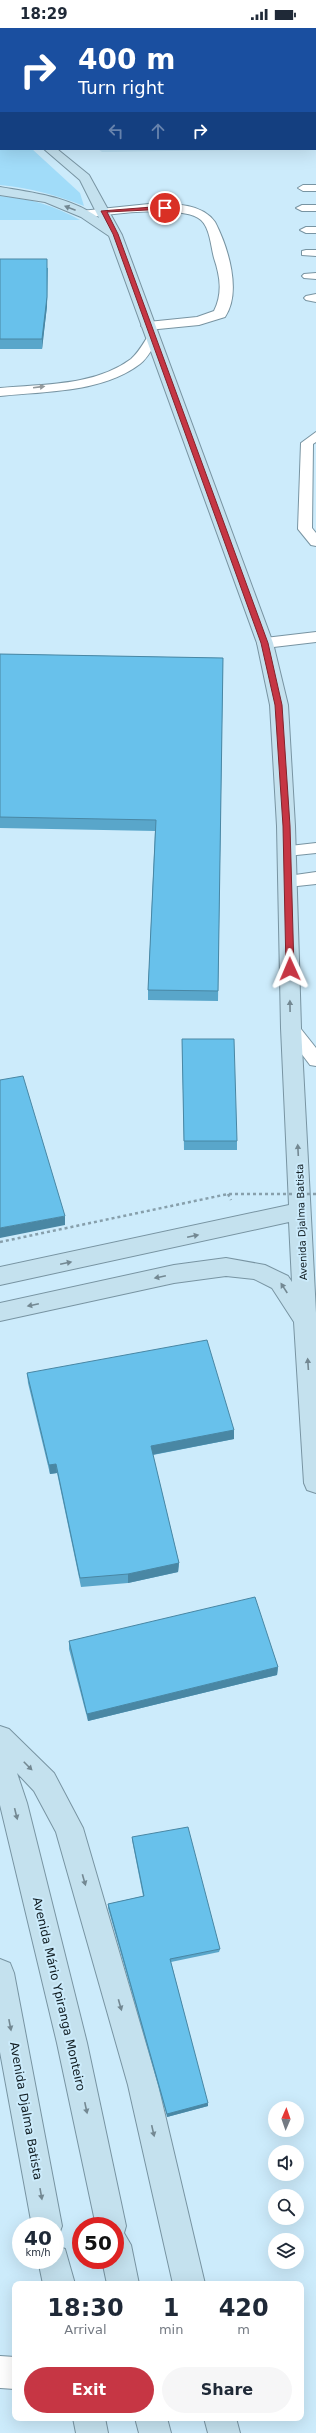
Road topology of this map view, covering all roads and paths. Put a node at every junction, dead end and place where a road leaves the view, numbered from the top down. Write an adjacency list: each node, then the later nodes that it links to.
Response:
1 (51, 150): 7 (main road, Avenida Djalma Batista)
2 (303, 188): 3 (lane)
3 (316, 188)
4 (0, 190): 8 (main road, one-way to 4)
5 (302, 208): 6 (lane)
6 (316, 208)
7 (104, 211): 8 (street); 9 (main road, Avenida Djalma Batista); 10 (street)
8 (86, 214): 9 (main road)
9 (115, 234): 10 (main road, Avenida Djalma Batista)
10 (150, 332): 11 (lane, one-way to 10); 15 (main road, Avenida Djalma Batista)
11 (0, 392)
12 (316, 436): 13 (lane)
13 (316, 542)
14 (316, 637): 15 (street)
15 (265, 643): 17 (main road, Avenida Djalma Batista)
16 (316, 848): 17 (lane)
17 (287, 851): 19 (main road, Avenida Djalma Batista)
18 (316, 878): 19 (street)
19 (288, 881): 20 (main road, Avenida Djalma Batista, one-way to 19)
20 (291, 1028): 21 (lane); 23 (main road, Avenida Djalma Batista, one-way to 20)
21 (316, 1060)
22 (316, 1194): 24 (path, bridge)
23 (301, 1210): 25 (main road, one-way to 23); 27 (main road, Avenida Djalma Batista)
24 (0, 1242)
25 (0, 1276)
26 (0, 1312): 27 (main road, one-way to 26)
27 (305, 1321): 28 (main road, Avenida Djalma Batista, one-way to 27)
28 (314, 1413): 29 (main road, Avenida Djalma Batista)
29 (316, 1483)
30 (0, 1738): 39 (main road, one-way to 39)
31 (0, 1763): 34 (main road, Avenida Mário Ypiranga Monteiro, one-way to 34)
32 (0, 1973): 33 (main road, Avenida Djalma Batista, one-way to 33)
33 (45, 2217)
34 (109, 2217)
35 (56, 2269): 37 (main road)
36 (120, 2269): 38 (main road)
37 (58, 2281)
38 (122, 2281)
39 (188, 2281)
40 (0, 2372): 41 (street)
41 (12, 2373)
42 (90, 2421): 45 (main road)
43 (152, 2421): 46 (main road)
44 (221, 2421): 47 (main road)
45 (92, 2433)
46 (154, 2433)
47 (224, 2433)

